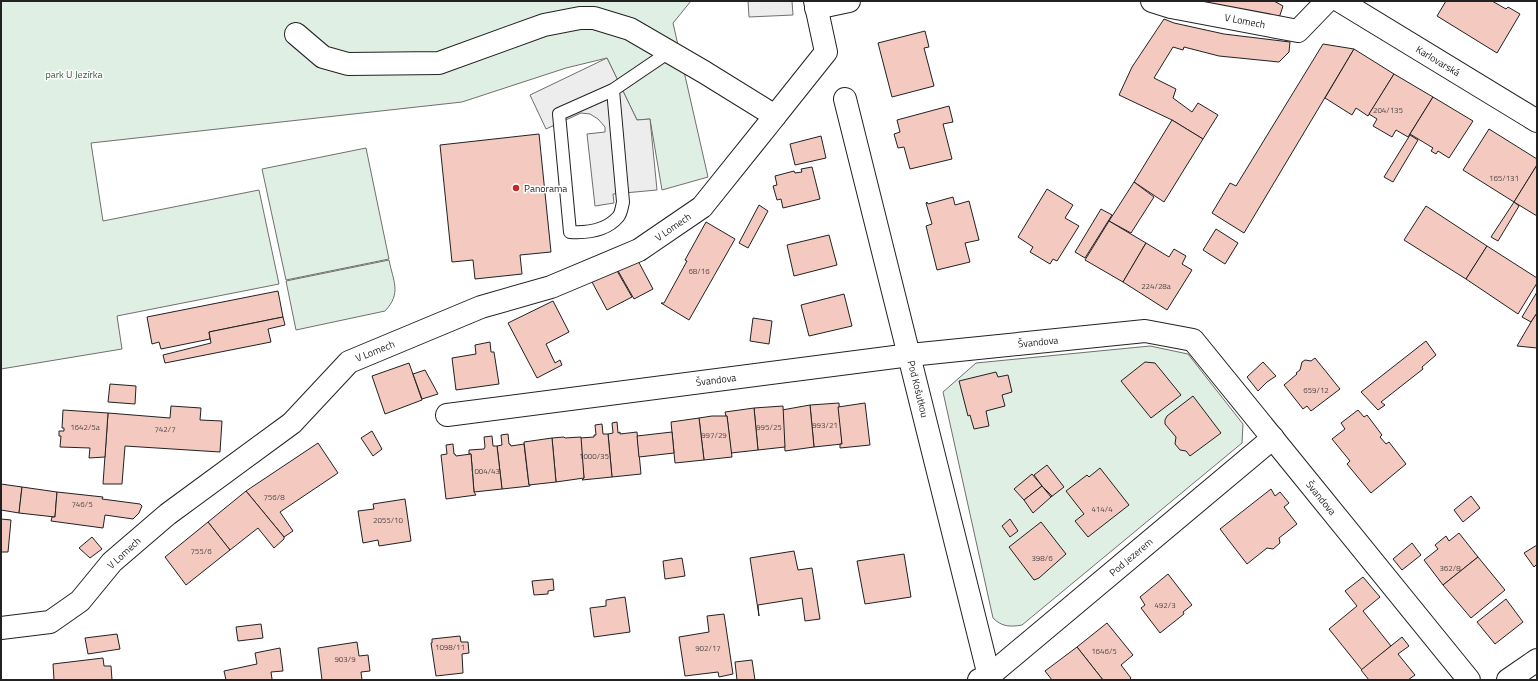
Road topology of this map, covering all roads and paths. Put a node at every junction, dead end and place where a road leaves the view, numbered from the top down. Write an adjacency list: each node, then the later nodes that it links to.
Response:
1 (849, 1): 5 (street)
2 (1152, 1): 3 (street, V Lomech)
3 (1327, 1)
4 (1340, 1): 11 (street, Karlovarská)
5 (811, 3): 10 (street, V Lomech)
6 (296, 34): 7 (street)
7 (669, 52): 8 (lane); 10 (street)
8 (613, 90): 8 (lane)
9 (845, 99): 12 (street, Pod Košutkou)
10 (775, 116): 15 (street, V Lomech)
11 (1537, 122)
12 (910, 355): 13 (street, Švandova); 14 (street, Švandova); 17 (street, Pod Košutkou)
13 (447, 415)
14 (1273, 438): 17 (street, Pod Jezerem); 18 (street, Švandova)
15 (1, 628)
16 (1537, 660): 19 (street)
17 (986, 678)
18 (1469, 680)
19 (1508, 680)

